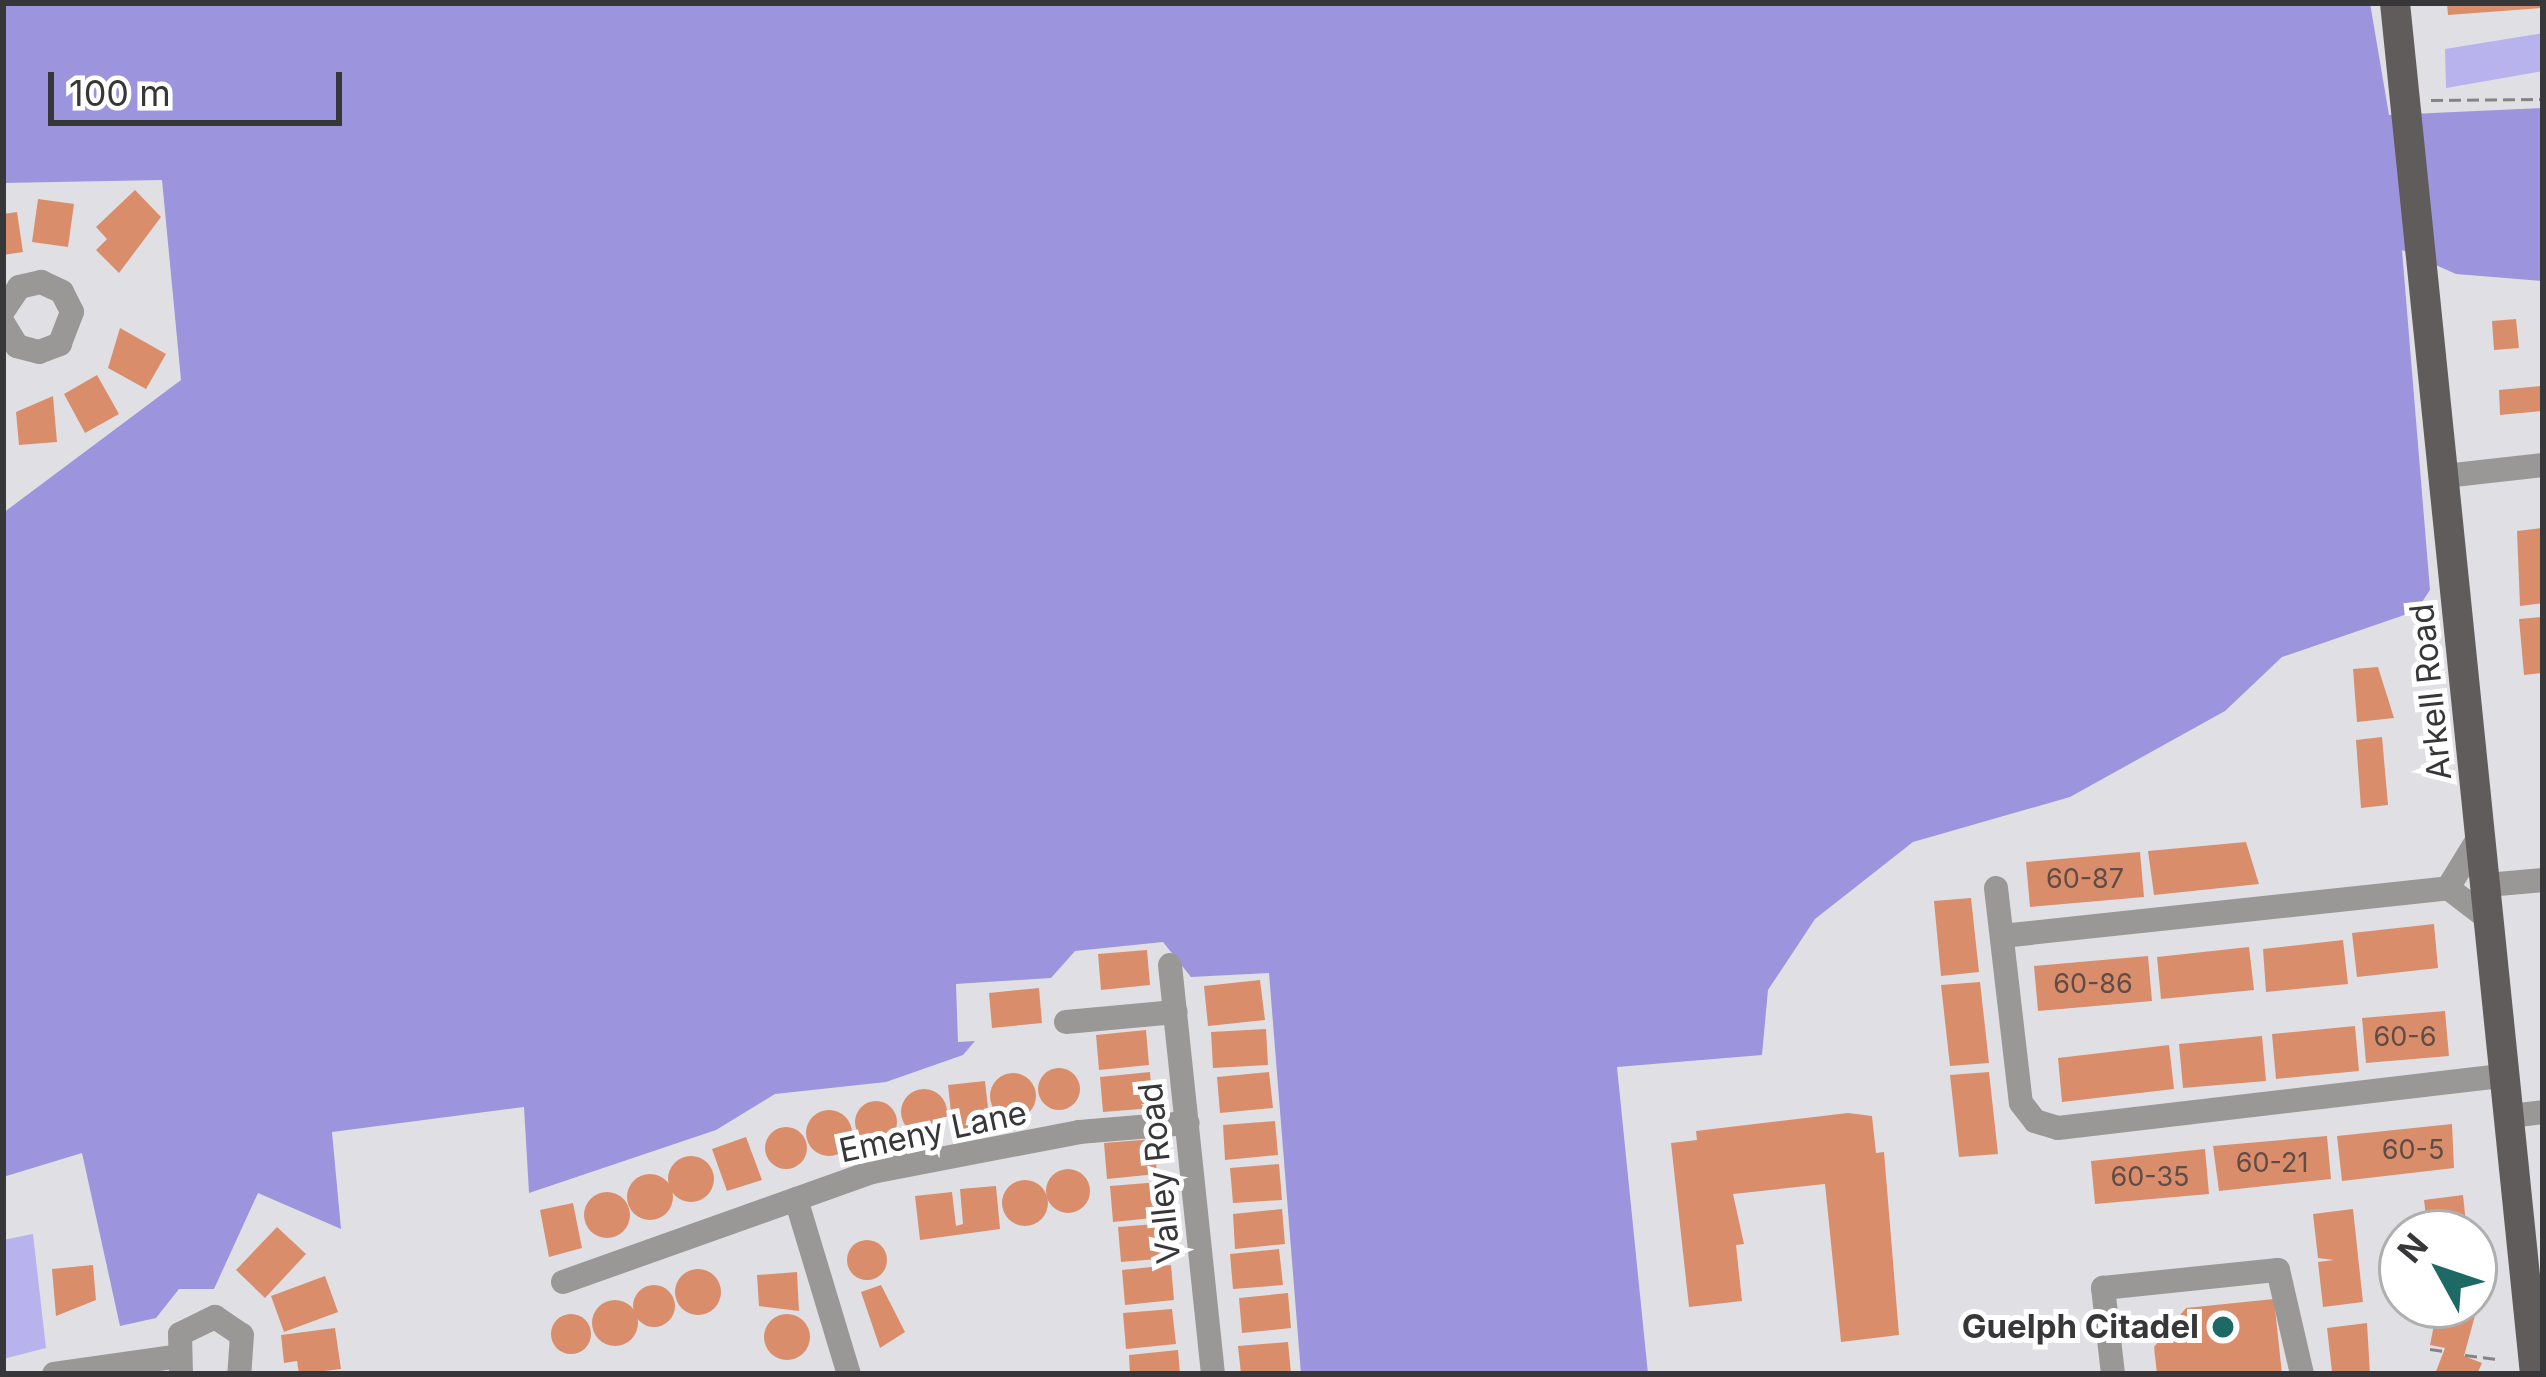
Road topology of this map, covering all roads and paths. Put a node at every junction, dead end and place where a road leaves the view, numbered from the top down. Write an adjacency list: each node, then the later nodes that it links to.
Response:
1 (2395, 3): 7 (main road, Arkell Road)
2 (2543, 99): 3 (path)
3 (2427, 100)
4 (3, 308): 5 (street)
5 (3, 323)
6 (2543, 465): 7 (street)
7 (2445, 476): 8 (main road, Arkell Road)
8 (2482, 834): 10 (main road, Arkell Road); 12 (street)
9 (2543, 880): 10 (street)
10 (2487, 885): 13 (main road, Arkell Road)
11 (1996, 887): 14 (street)
12 (2448, 888): 13 (street); 14 (street)
13 (2490, 920): 18 (main road, Arkell Road)
14 (2002, 936): 18 (street)
15 (1170, 965): 16 (street, Valley Road)
16 (1176, 1012): 17 (street); 21 (street, Valley Road)
17 (1066, 1022)
18 (2506, 1075): 20 (main road, Arkell Road)
19 (2543, 1112): 20 (street)
20 (2511, 1116): 35 (main road, Arkell Road)
21 (1188, 1123): 22 (street, Emeny Lane); 32 (street, Valley Road)
22 (796, 1198): 23 (street, Emeny Lane); 31 (street)
23 (563, 1282)
24 (2430, 1349): 25 (path)
25 (2444, 1351)
26 (2464, 1355): 27 (path)
27 (2498, 1359)
28 (178, 1365): 29 (street); 30 (street)
29 (54, 1374)
30 (239, 1374)
31 (849, 1374)
32 (1213, 1374)
33 (2113, 1374): 34 (street)
34 (2302, 1374)
35 (2535, 1374)

